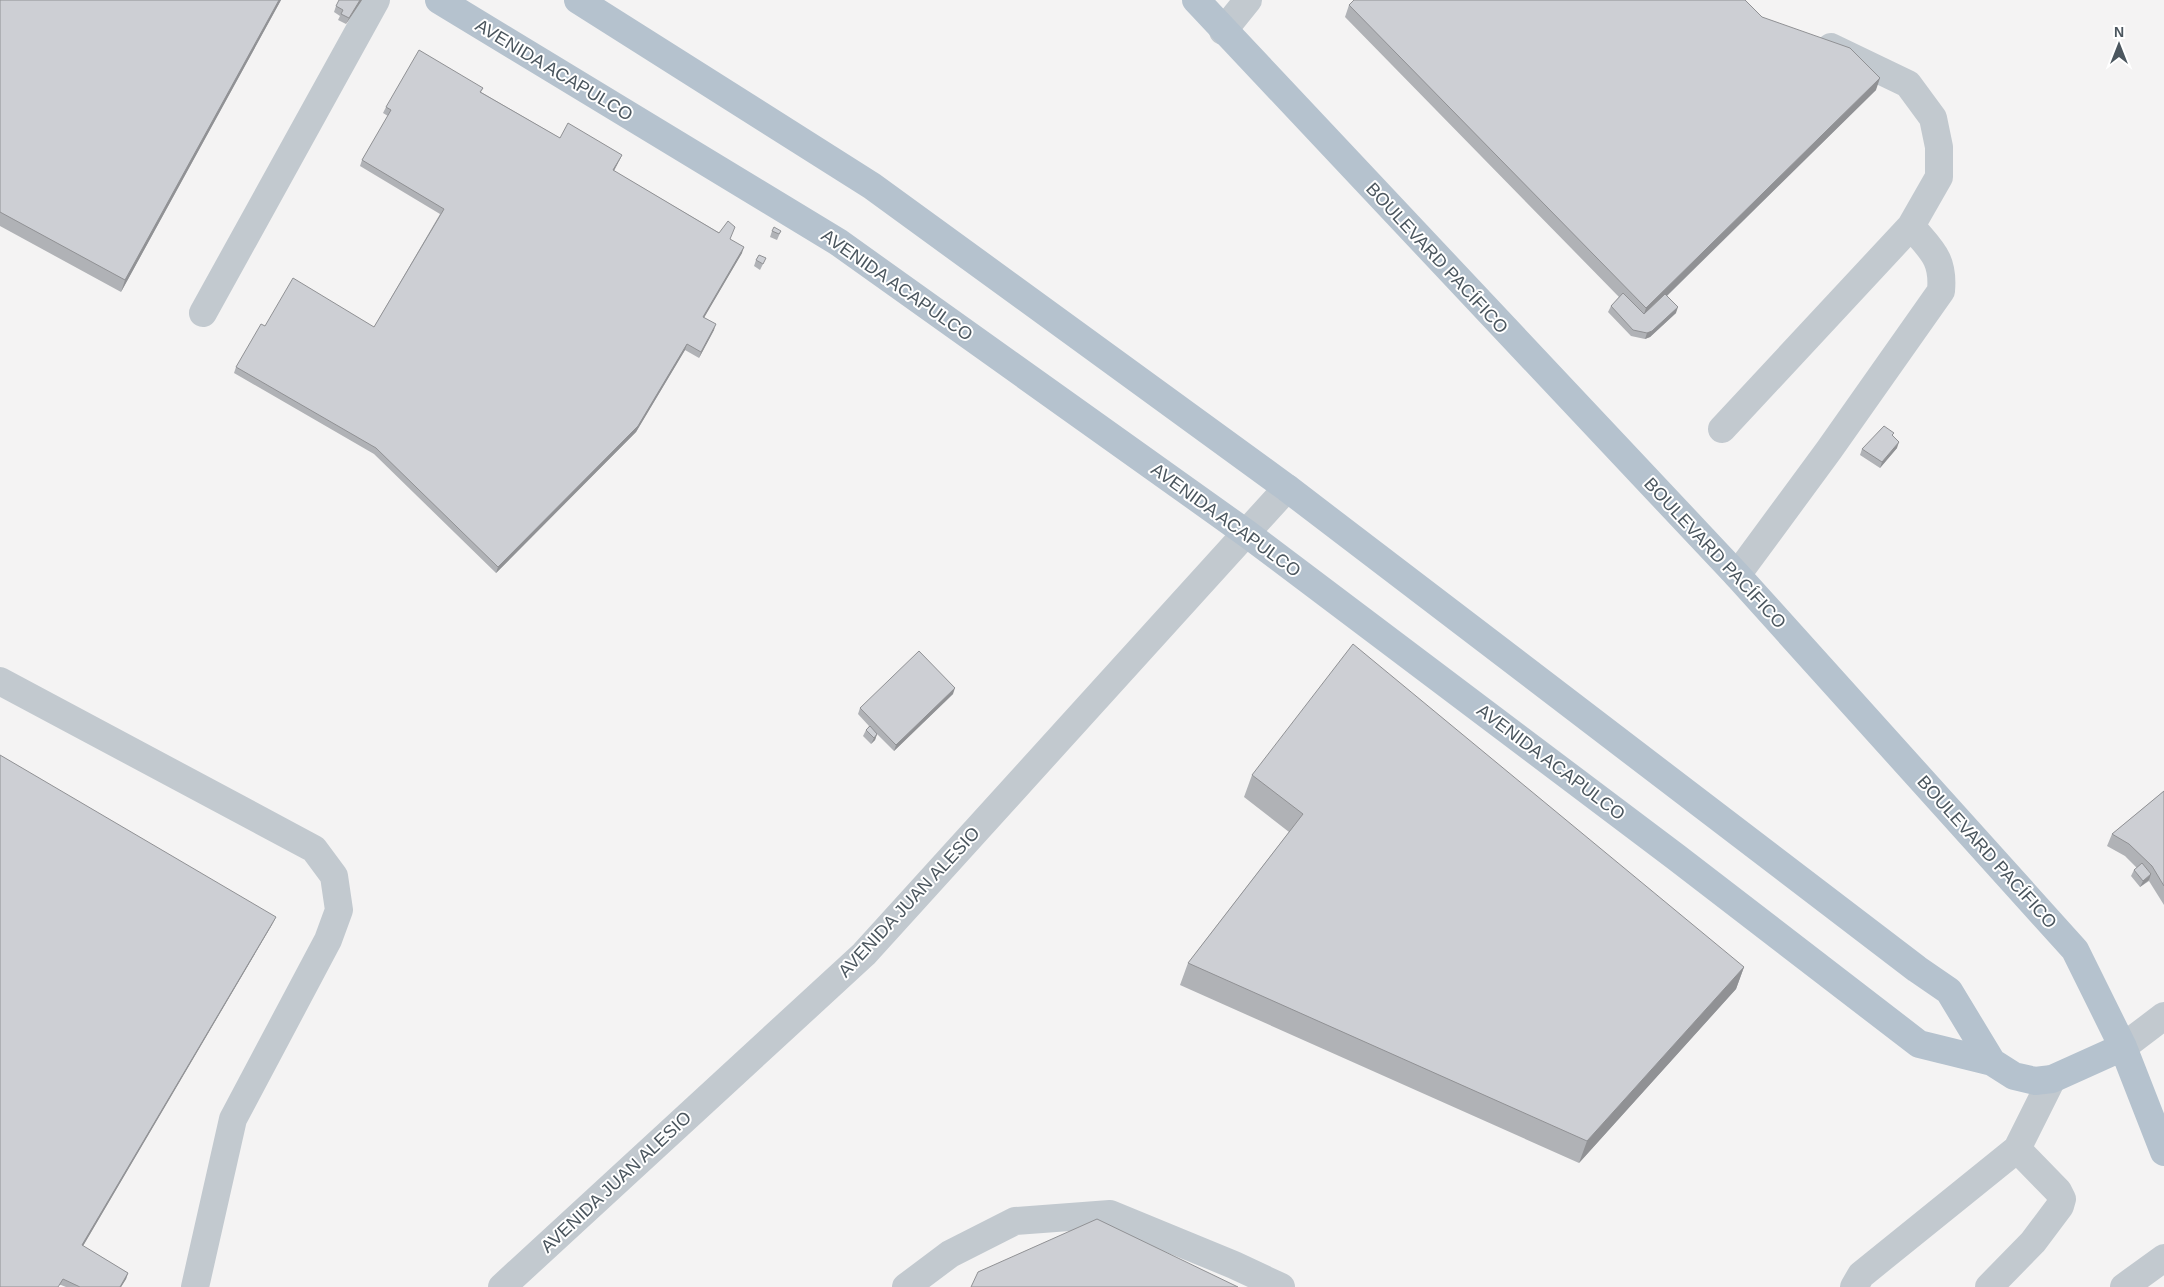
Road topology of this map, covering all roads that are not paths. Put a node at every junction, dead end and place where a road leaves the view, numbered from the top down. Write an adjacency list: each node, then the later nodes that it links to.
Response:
1 (376, 0): 9 (street)
2 (440, 0): 12 (main road, AVENIDA ACAPULCO)
3 (578, 0): 11 (main road, AVENIDA ACAPULCO)
4 (1196, 0): 6 (main road, BOULEVARD PACÍFICO)
5 (1248, 0): 6 (street)
6 (1223, 31): 13 (main road, BOULEVARD PACÍFICO)
7 (1809, 37): 8 (street)
8 (1911, 226): 10 (street); 13 (street)
9 (203, 314)
10 (1722, 429)
11 (1287, 488): 12 (street, AVENIDA JUAN ALESIO); 17 (main road, AVENIDA ACAPULCO)
12 (1246, 533): 17 (main road, AVENIDA ACAPULCO); 23 (street, AVENIDA JUAN ALESIO)
13 (1737, 575): 16 (main road, BOULEVARD PACÍFICO)
14 (0, 681): 22 (street)
15 (2164, 1016): 16 (street)
16 (2123, 1047): 18 (main road, AVENIDA ACAPULCO); 20 (main road, BOULEVARD PACÍFICO)
17 (1992, 1062): 18 (main road, AVENIDA ACAPULCO)
18 (2052, 1079): 19 (street)
19 (2017, 1148): 26 (street); 27 (street)
20 (2164, 1152)
21 (2164, 1258): 28 (street)
22 (195, 1287)
23 (502, 1287)
24 (906, 1287): 25 (street)
25 (1281, 1287)
26 (1854, 1287)
27 (1989, 1287)
28 (2124, 1287)

